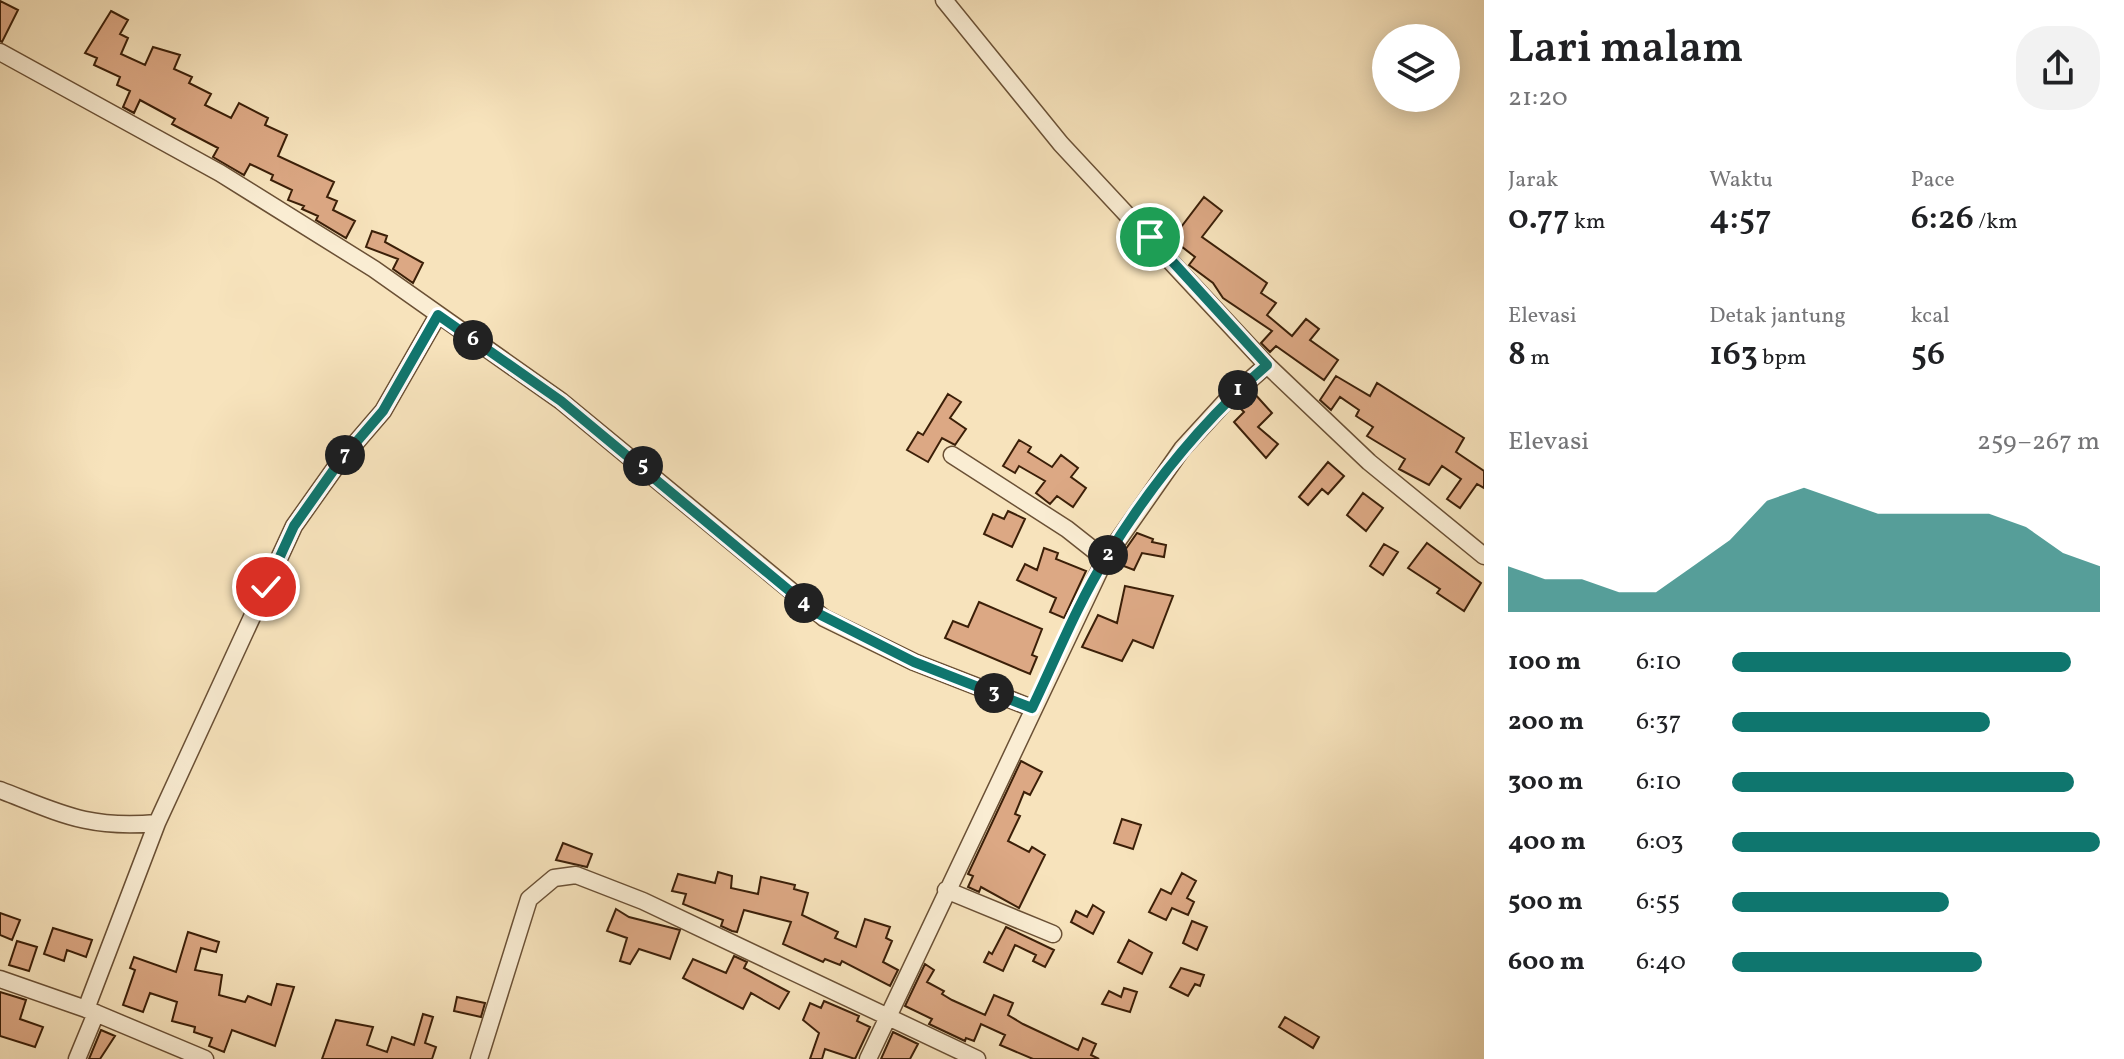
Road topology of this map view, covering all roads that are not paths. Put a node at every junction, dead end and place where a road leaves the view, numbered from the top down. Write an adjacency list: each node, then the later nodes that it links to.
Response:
1 (944, 0): 4 (street)
2 (0, 52): 3 (street)
3 (438, 315): 8 (street); 10 (street)
4 (1267, 365): 6 (street); 7 (street)
5 (952, 455): 7 (street)
6 (1484, 556)
7 (1105, 559): 8 (street)
8 (1032, 708): 11 (street)
9 (0, 790): 10 (street)
10 (157, 823): 14 (street)
11 (946, 890): 12 (street); 15 (street)
12 (1053, 934)
13 (0, 979): 14 (street)
14 (91, 1011): 16 (street); 17 (street)
15 (887, 1016): 19 (street); 20 (street); 21 (street)
16 (184, 1055): 18 (street)
17 (77, 1059)
18 (205, 1059)
19 (479, 1059)
20 (868, 1059)
21 (977, 1059)

